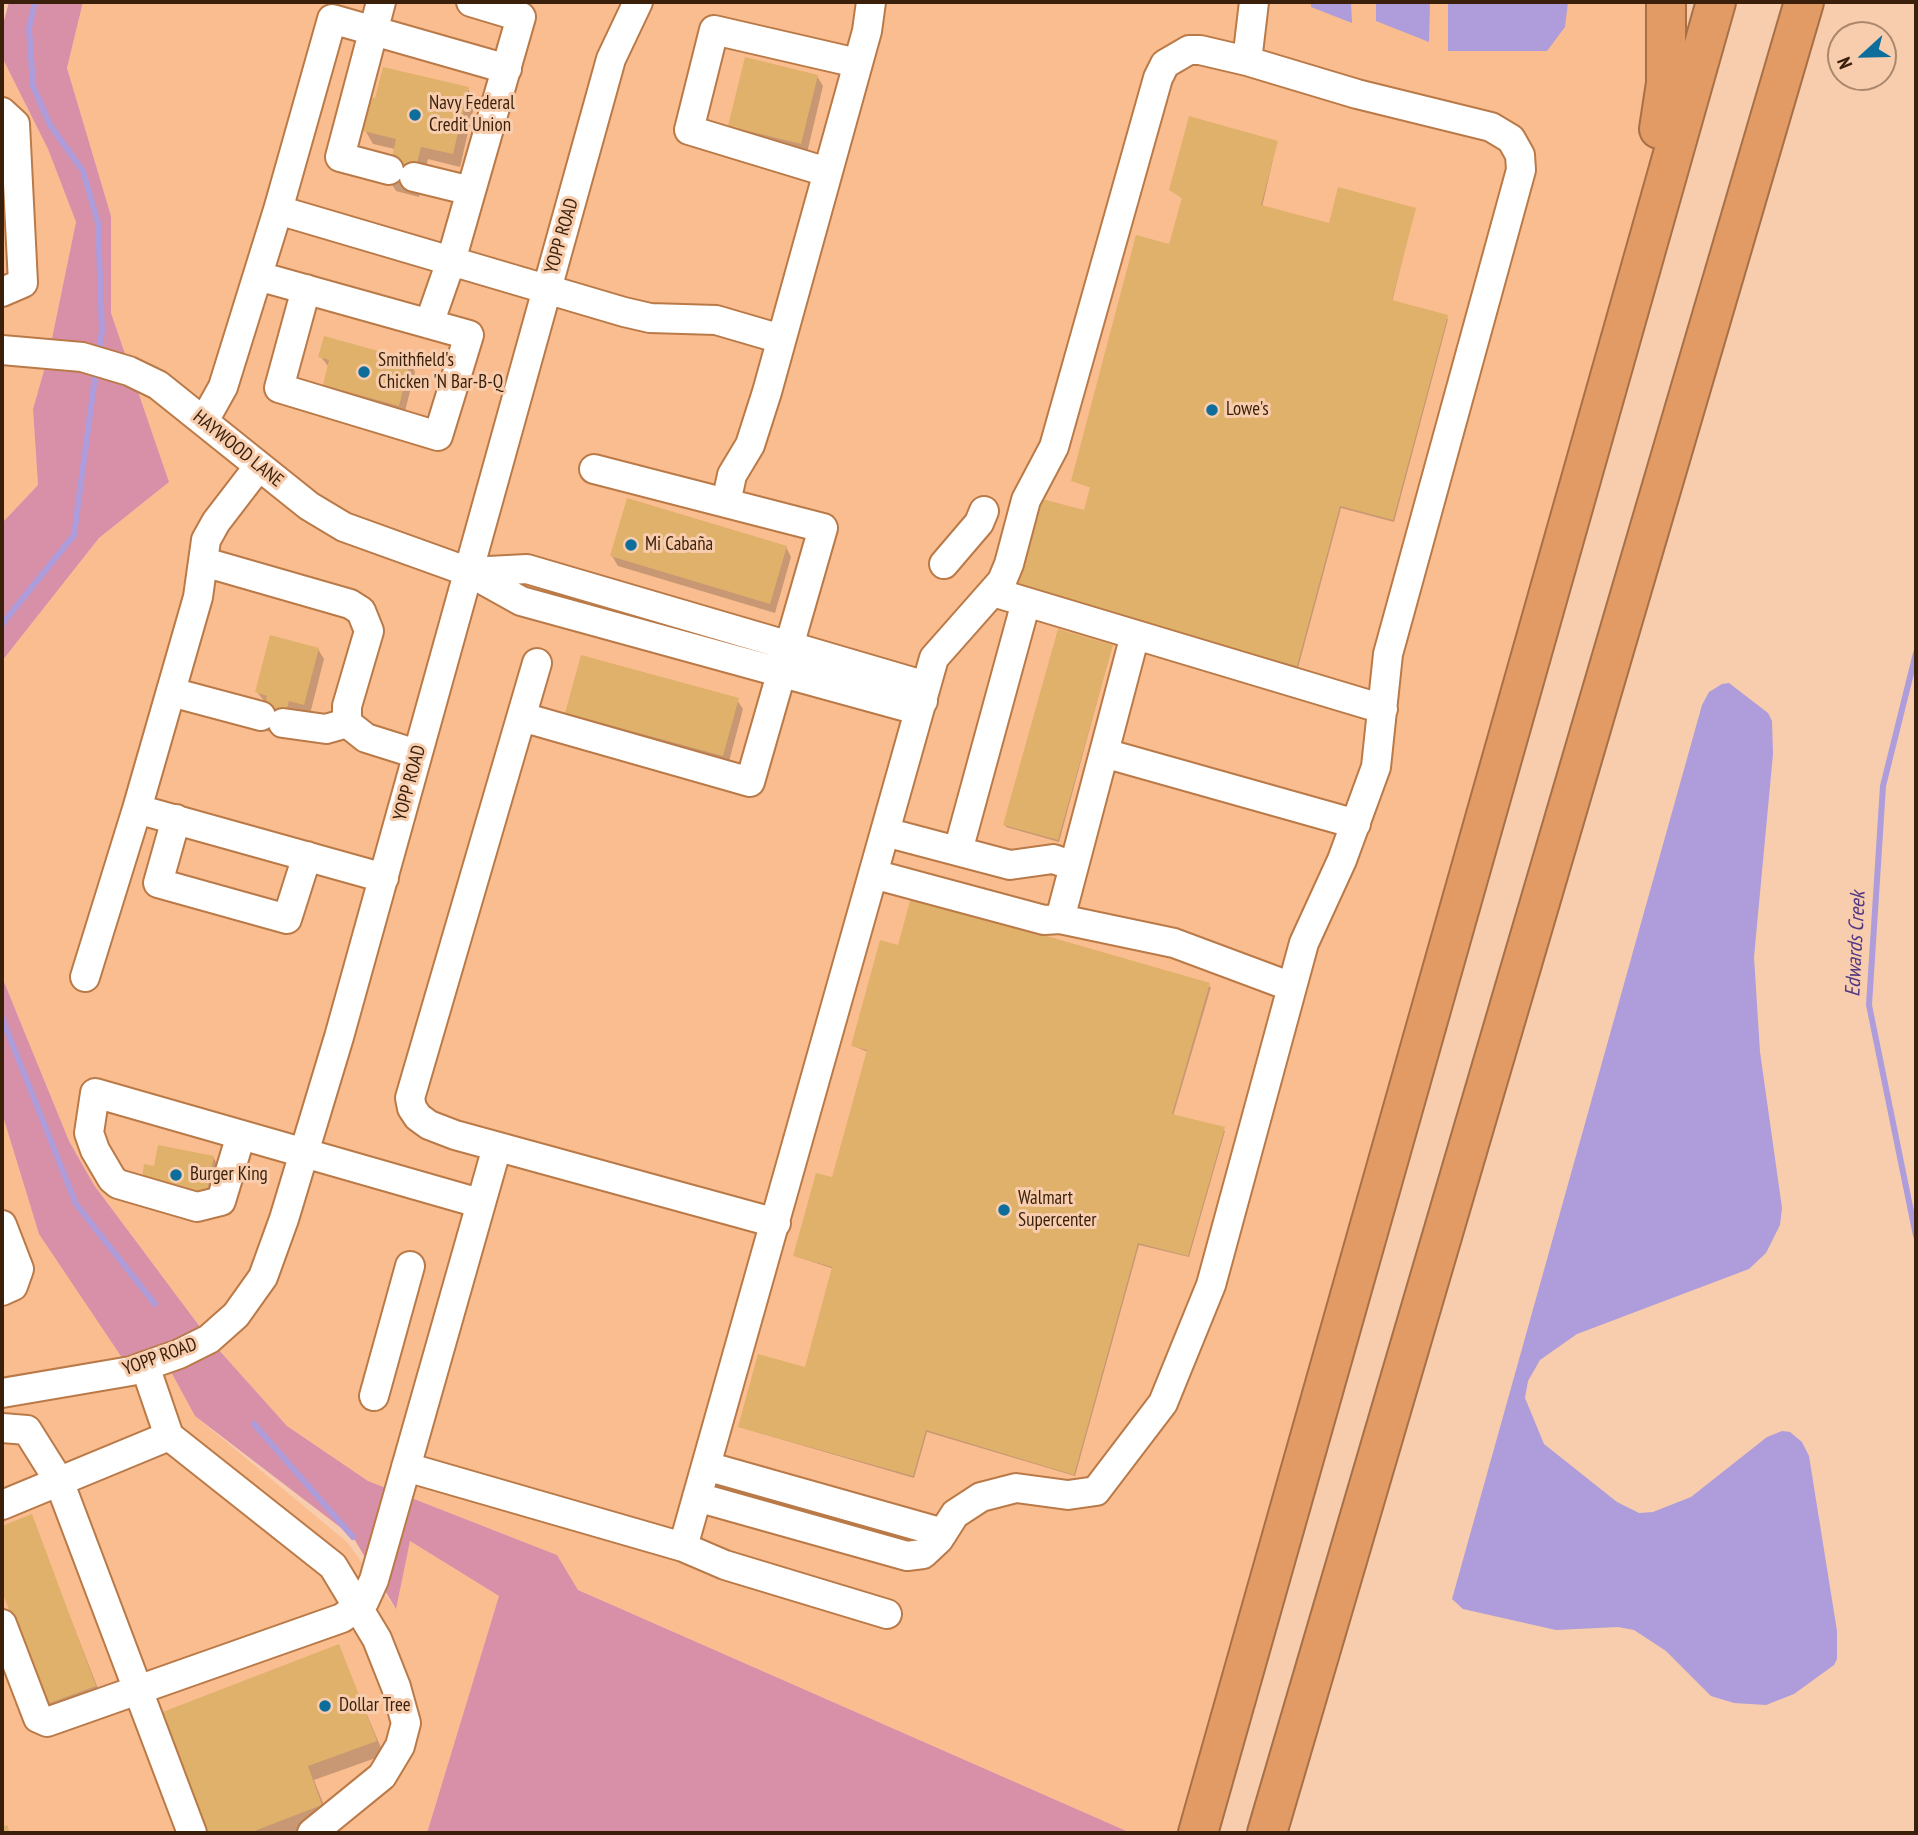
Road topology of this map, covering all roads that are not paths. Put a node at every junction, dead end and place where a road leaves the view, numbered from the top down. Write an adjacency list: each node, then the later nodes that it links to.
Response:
1 (381, 2): 9 (street)
2 (471, 2): 12 (street)
3 (638, 2): 24 (street, YOPP ROAD)
4 (871, 2): 11 (street)
5 (1254, 2): 10 (street)
6 (1667, 2): 22 (highway)
7 (1716, 2): 22 (highway)
8 (1803, 4): 87 (highway)
9 (373, 30): 12 (street); 16 (street); 18 (street)
10 (1247, 61): 36 (street); 43 (street)
11 (857, 63): 15 (street); 15 (street)
12 (507, 69): 16 (street)
13 (2, 112): 14 (street)
14 (9, 150): 17 (street)
15 (827, 172): 26 (street)
16 (471, 191): 19 (street)
17 (7, 194): 20 (street)
18 (278, 211): 19 (street); 21 (street)
19 (451, 261): 24 (street); 25 (street)
20 (12, 264)
21 (258, 276): 23 (street); 28 (street)
22 (1636, 284): 86 (highway)
23 (306, 289): 25 (street); 25 (street)
24 (547, 290): 26 (street); 35 (street, YOPP ROAD)
25 (429, 324)
26 (781, 338): 31 (street)
27 (7, 349): 28 (street, HAYWOOD LANE)
28 (204, 421): 29 (street, HAYWOOD LANE)
29 (259, 466): 33 (street); 35 (street, HAYWOOD LANE)
30 (594, 469): 31 (street)
31 (726, 503): 39 (street)
32 (984, 511): 34 (street)
33 (204, 562): 41 (street); 45 (street)
34 (944, 564)
35 (468, 572): 39 (street, HAYWOOD LANE); 47 (street, YOPP ROAD)
36 (993, 592): 37 (street); 42 (street)
37 (1026, 602): 38 (street); 52 (street)
38 (1135, 635): 43 (street); 46 (street)
39 (785, 659): 42 (street, HAYWOOD LANE); 44 (street)
40 (537, 663): 44 (street)
41 (171, 692): 45 (street); 48 (street)
42 (923, 701): 51 (street)
43 (1382, 709): 50 (street)
44 (522, 717): 61 (street)
45 (347, 723): 47 (street)
46 (1104, 753): 50 (street); 54 (street)
47 (417, 754): 56 (street, YOPP ROAD)
48 (137, 809): 49 (street); 58 (street)
49 (176, 819): 53 (street); 53 (street)
50 (1356, 824): 59 (street)
51 (885, 832): 52 (street); 55 (street)
52 (958, 851): 54 (street)
53 (307, 856): 56 (street)
54 (1074, 866): 57 (street)
55 (873, 874): 57 (street); 64 (street)
56 (384, 878): 62 (street, YOPP ROAD)
57 (1060, 919): 59 (street)
58 (85, 977)
59 (1292, 987): 78 (street)
60 (241, 1135): 60 (street); 62 (street)
61 (497, 1147): 63 (street); 64 (street)
62 (304, 1153): 63 (street); 68 (street, YOPP ROAD)
63 (479, 1203): 74 (street)
64 (776, 1223): 73 (street)
65 (2, 1228): 67 (street)
66 (410, 1266): 70 (street)
67 (2, 1291)
68 (145, 1366): 69 (street, YOPP ROAD); 72 (street)
69 (2, 1393)
70 (374, 1396)
71 (2, 1428): 75 (street)
72 (169, 1436): 75 (street); 80 (street)
73 (706, 1466): 76 (street); 78 (street)
74 (405, 1467): 79 (street); 80 (street)
75 (59, 1482): 77 (street); 83 (street)
76 (697, 1497): 78 (street); 79 (street)
77 (2, 1504)
78 (943, 1533)
79 (683, 1547): 81 (street)
80 (359, 1605): 83 (street); 85 (street)
81 (887, 1614)
82 (2, 1624): 83 (street)
83 (139, 1691): 84 (street)
84 (192, 1833)
85 (312, 1833)
86 (1198, 1833)
87 (1267, 1833)

